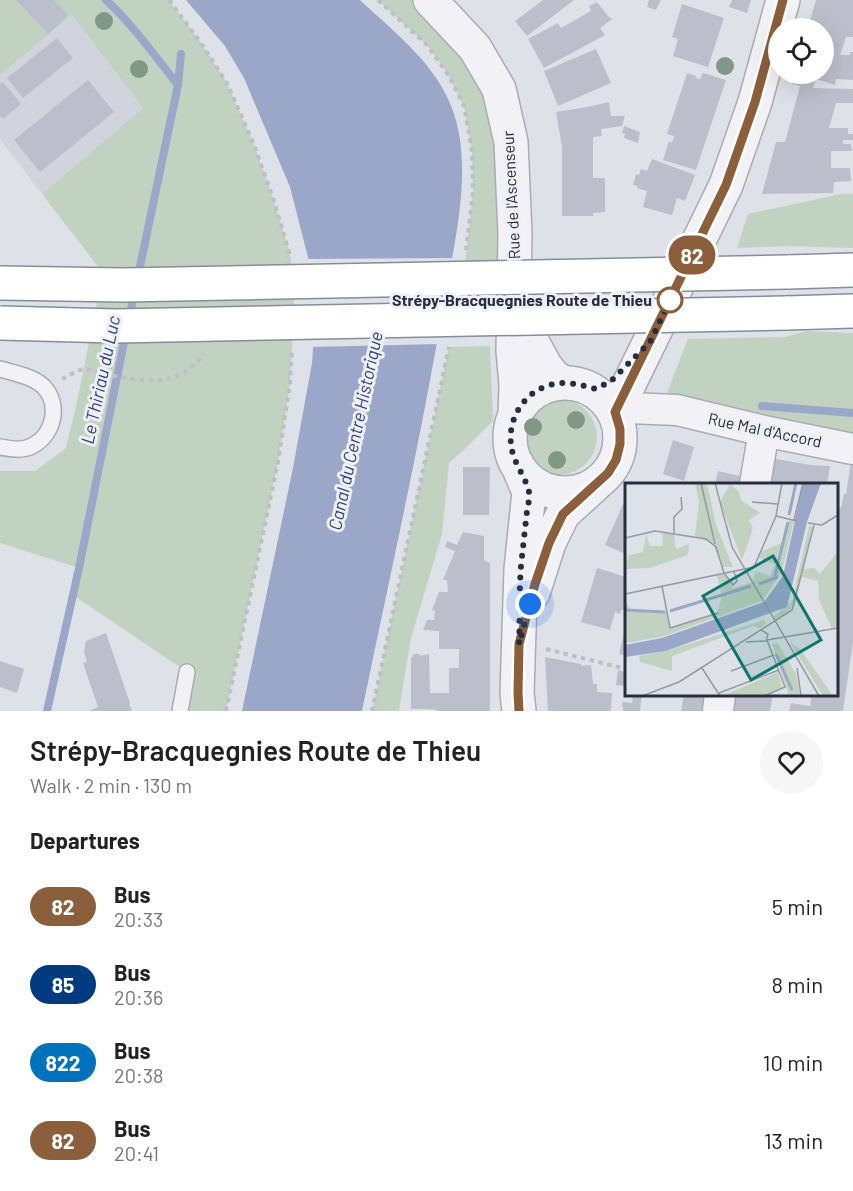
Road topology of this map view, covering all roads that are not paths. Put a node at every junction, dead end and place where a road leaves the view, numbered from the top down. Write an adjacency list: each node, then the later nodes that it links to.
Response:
1 (430, 0): 5 (street, Rue de l'Ascenseur)
2 (783, 0): 8 (street)
3 (853, 270): 4 (highway, bridge)
4 (0, 282)
5 (514, 308): 10 (street, Rue de l'Ascenseur); 12 (street, Rue de l'Ascenseur)
6 (853, 311): 7 (highway, bridge)
7 (0, 323)
8 (650, 342): 10 (street); 11 (street, Rue Mal d'Accord); 13 (street)
9 (0, 369): 15 (lane)
10 (577, 385): 12 (street); 13 (street)
11 (677, 410): 13 (street, Rue Mal d'Accord); 14 (street, Rue Mal d'Accord)
12 (515, 417): 17 (street)
13 (617, 419): 18 (street)
14 (764, 431): 16 (street, Rue Mal d'Accord); 19 (street)
15 (0, 447)
16 (853, 448)
17 (513, 454): 18 (street); 20 (street)
18 (596, 483): 20 (street)
19 (755, 483)
20 (531, 646): 24 (street)
21 (187, 672): 23 (lane)
22 (720, 696): 25 (street)
23 (180, 711)
24 (519, 711)
25 (717, 711)

